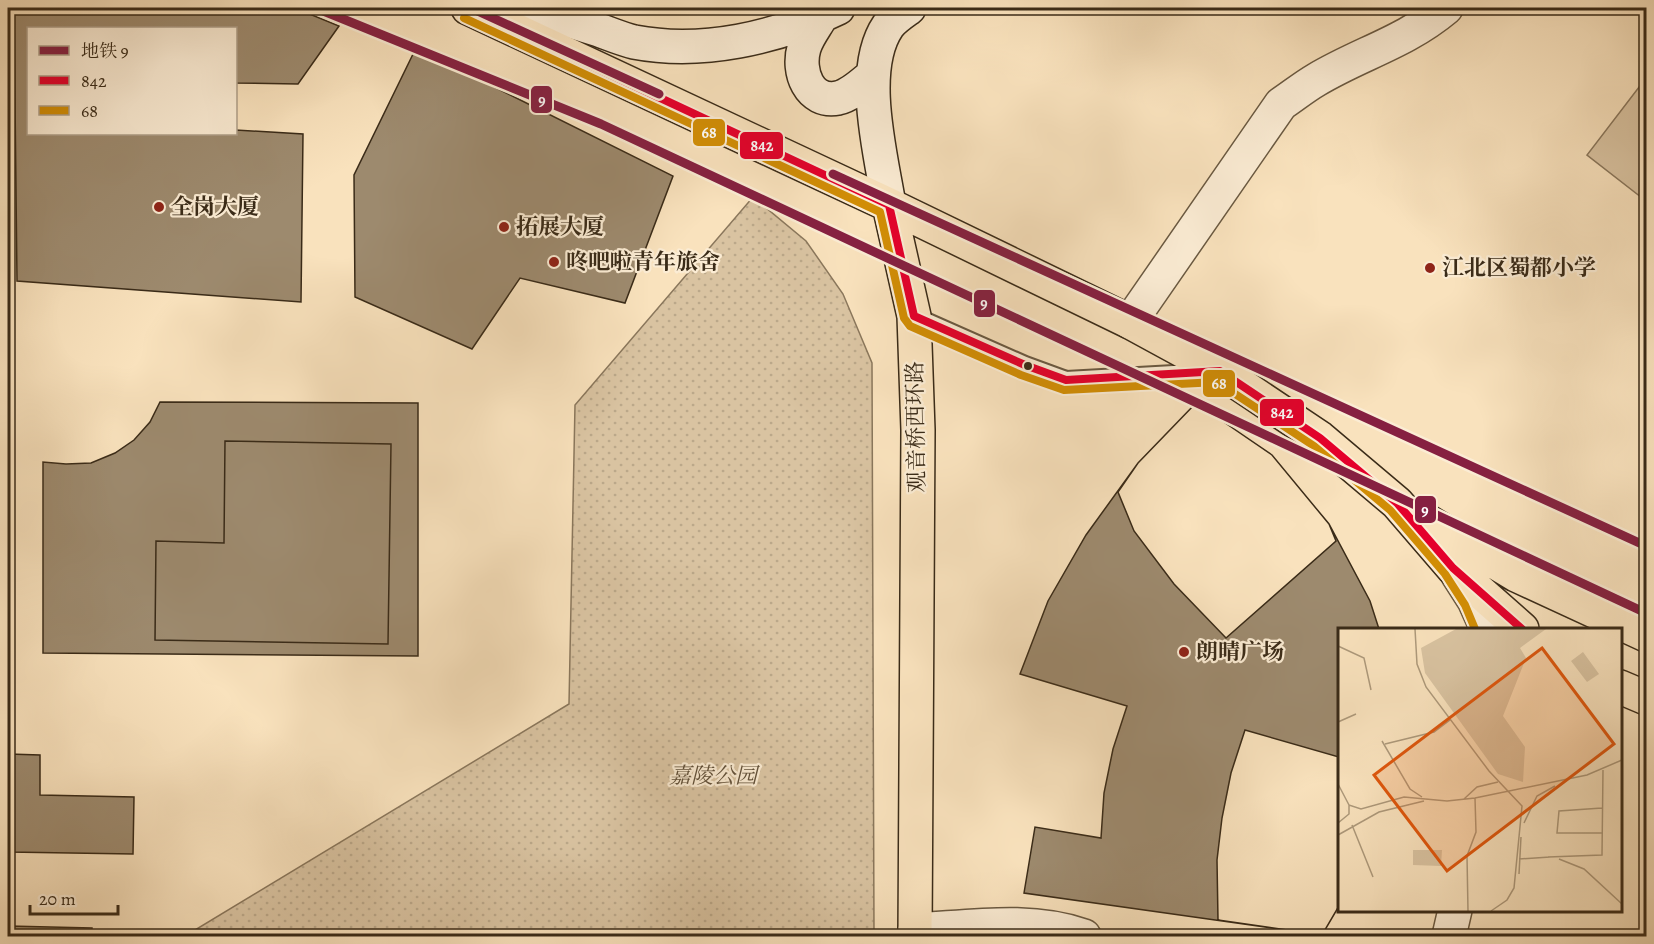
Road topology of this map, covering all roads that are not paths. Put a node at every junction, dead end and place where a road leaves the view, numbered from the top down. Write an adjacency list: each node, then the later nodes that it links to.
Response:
1 (468, 8): 7 (main road)
2 (529, 8): 5 (street)
3 (909, 8): 6 (street)
4 (1446, 8): 9 (street)
5 (830, 11): 6 (street)
6 (873, 75): 7 (street)
7 (889, 205): 8 (main road, 观音桥西环路); 9 (main road)
8 (914, 316): 10 (lane); 19 (main road, 观音桥西环路)
9 (1130, 322): 10 (main road)
10 (1220, 371): 11 (main road)
11 (1397, 503): 12 (main road); 15 (main road)
12 (1453, 568): 13 (street); 14 (main road)
13 (1487, 628)
14 (1521, 628)
15 (1647, 635)
16 (1621, 687): 17 (main road)
17 (1647, 698)
18 (1455, 911): 21 (street)
19 (915, 933): 20 (street)
20 (1084, 936)
21 (1449, 936)

